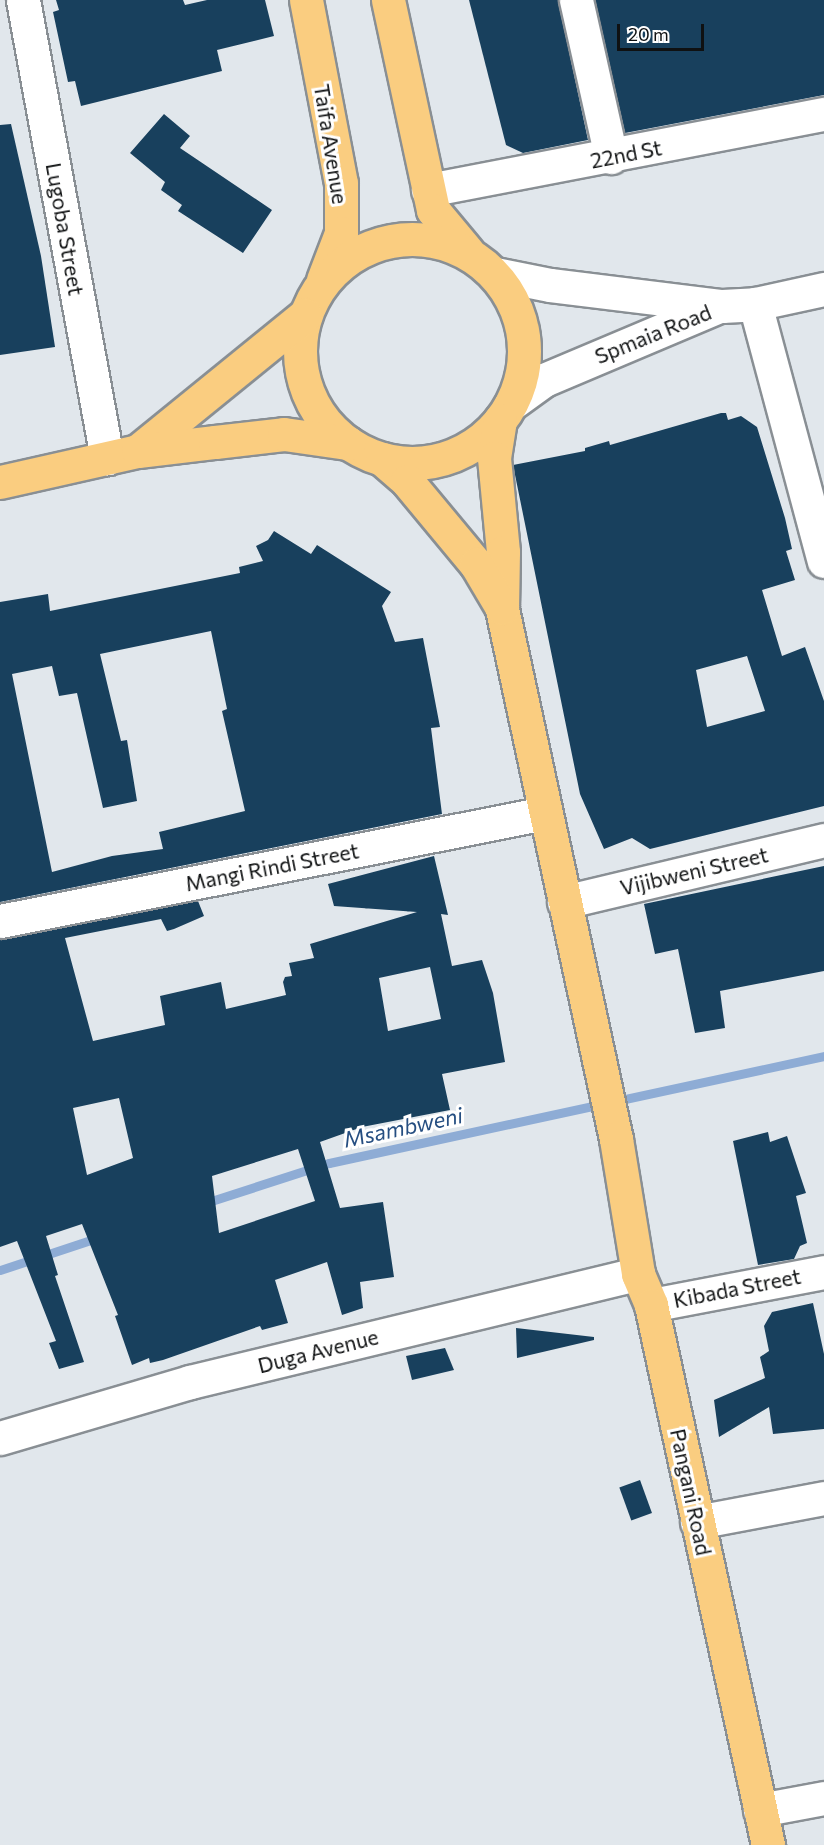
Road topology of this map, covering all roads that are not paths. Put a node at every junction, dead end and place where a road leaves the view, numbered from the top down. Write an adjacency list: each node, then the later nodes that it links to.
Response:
1 (23, 0): 17 (street, Lugoba Street)
2 (306, 0): 10 (main road, Taifa Avenue)
3 (388, 0): 7 (main road)
4 (576, 0): 6 (street)
5 (824, 114): 6 (street, 22nd St)
6 (611, 158): 7 (street, 22nd St)
7 (428, 190): 8 (main road)
8 (469, 253): 9 (main road); 10 (main road)
9 (495, 274): 13 (street, Spmaia Road); 15 (main road)
10 (321, 285): 14 (main road)
11 (824, 289): 12 (street)
12 (755, 304): 13 (street); 20 (street)
13 (722, 306): 15 (street, Spmaia Road)
14 (305, 315): 16 (main road); 17 (main road)
15 (506, 412): 18 (main road); 21 (main road)
16 (348, 443): 17 (main road); 18 (main road)
17 (122, 454): 19 (main road)
18 (382, 459): 21 (main road)
19 (0, 482)
20 (824, 561)
21 (502, 609): 22 (main road, Pangani Road)
22 (545, 813): 24 (main road, Pangani Road); 25 (street, Mangi Rindi Street)
23 (824, 840): 24 (street, Vijibweni Street)
24 (564, 902): 27 (main road, Pangani Road)
25 (0, 921)
26 (824, 1272): 28 (street, Kibada Street)
27 (638, 1274): 28 (main road, Pangani Road); 29 (street, Duga Avenue)
28 (651, 1305): 31 (main road, Pangani Road)
29 (0, 1438)
30 (824, 1498): 31 (street)
31 (697, 1522): 33 (main road, Pangani Road)
32 (824, 1798): 33 (street)
33 (760, 1810): 34 (main road, Pangani Road)
34 (768, 1845)

